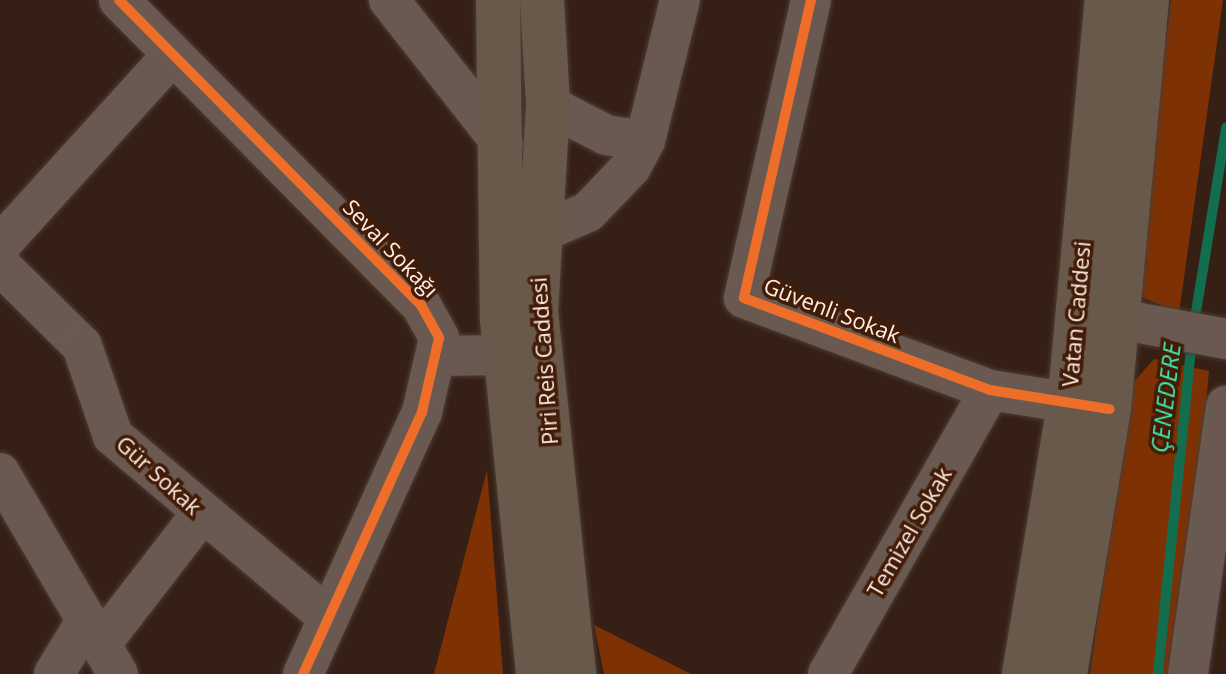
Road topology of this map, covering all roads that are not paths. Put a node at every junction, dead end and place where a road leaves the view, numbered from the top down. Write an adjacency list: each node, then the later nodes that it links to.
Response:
1 (119, 0): 9 (street, Seval Sokağı)
2 (389, 0): 12 (street)
3 (498, 0): 12 (main road, Piri Reis Caddesi)
4 (542, 0): 10 (main road, Piri Reis Caddesi)
5 (680, 0): 11 (street)
6 (811, 0): 21 (street, Güvenli Sokak)
7 (1107, 0): 16 (main road, Vatan Caddesi)
8 (1147, 0): 17 (main road, Vatan Caddesi)
9 (172, 55): 14 (street); 20 (street, Seval Sokağı)
10 (548, 105): 11 (street); 13 (main road, Piri Reis Caddesi)
11 (645, 141): 13 (street)
12 (503, 145): 19 (main road, Piri Reis Caddesi)
13 (539, 233): 31 (main road, Piri Reis Caddesi)
14 (0, 245)
15 (0, 265): 25 (street, Gür Sokak)
16 (1074, 311): 17 (street); 23 (main road, Vatan Caddesi)
17 (1133, 321): 18 (street); 23 (main road, Vatan Caddesi)
18 (1219, 338)
19 (504, 355): 20 (street); 30 (main road, Piri Reis Caddesi)
20 (438, 356): 26 (street)
21 (990, 390): 23 (street, Güvenli Sokak); 32 (street, Temizel Sokak)
22 (1226, 406): 35 (street)
23 (1089, 408): 33 (main road, Vatan Caddesi); 34 (main road, Vatan Caddesi)
24 (0, 473): 27 (street)
25 (202, 513): 26 (street, Gür Sokak); 27 (street)
26 (329, 618): 29 (street)
27 (101, 647): 28 (street)
28 (54, 674)
29 (303, 674)
30 (538, 674)
31 (574, 674)
32 (828, 674)
33 (1024, 674)
34 (1065, 674)
35 (1188, 674)

